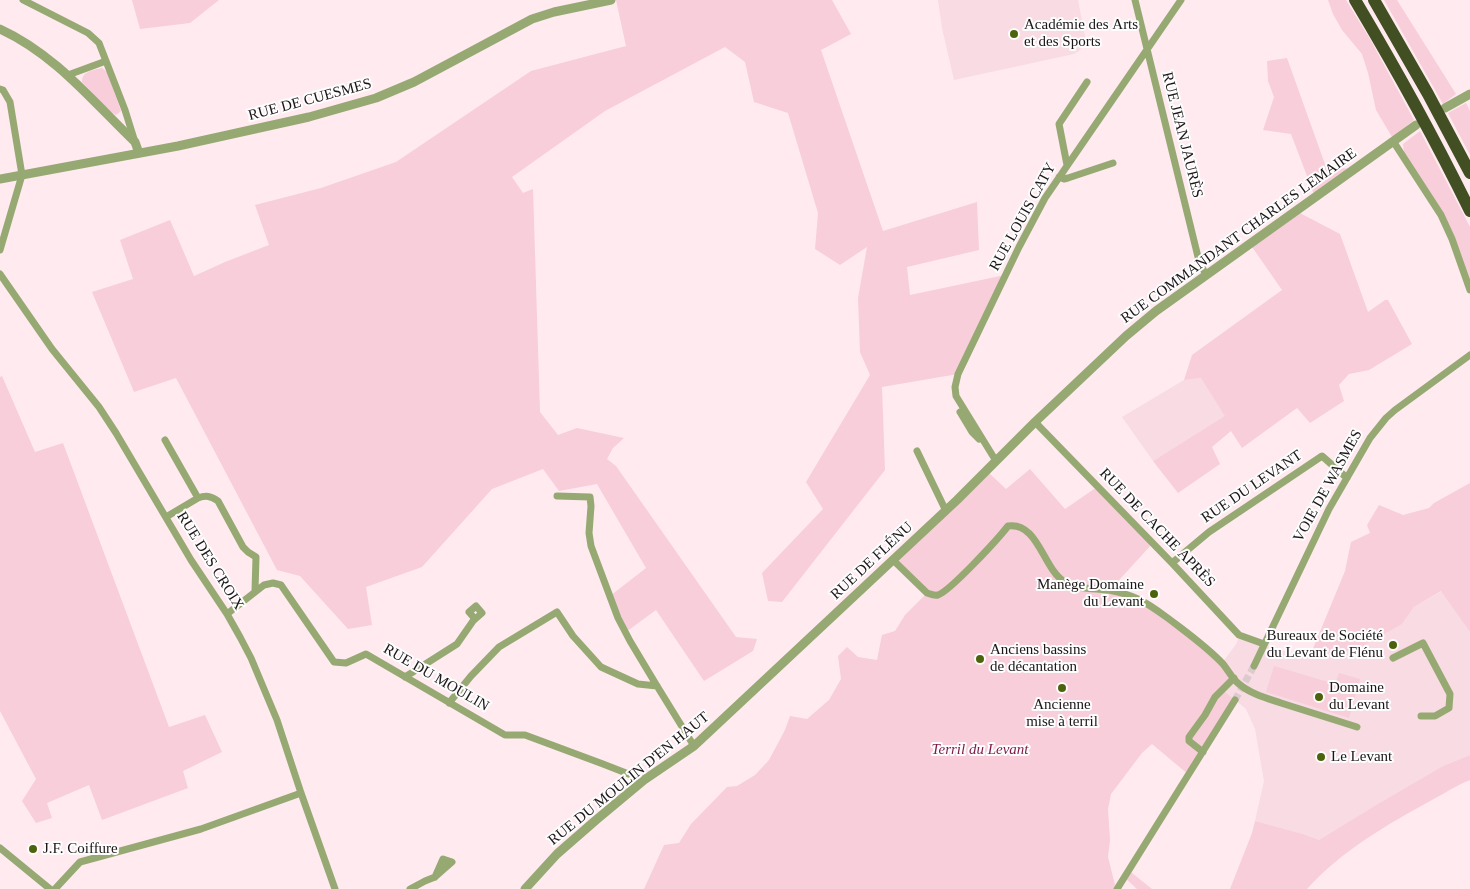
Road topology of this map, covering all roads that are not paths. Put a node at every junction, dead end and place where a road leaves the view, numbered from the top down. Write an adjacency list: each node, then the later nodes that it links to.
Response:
1 (23, 0): 9 (street)
2 (611, 0): 20 (street, RUE DE CUESMES)
3 (1134, 0): 8 (street, RUE JEAN JAURÈS)
4 (1181, 0): 8 (street, RUE LOUIS CATY)
5 (1355, 0): 27 (highway)
6 (1374, 0): 23 (highway)
7 (0, 29): 10 (street)
8 (1147, 48): 22 (street, RUE LOUIS CATY); 29 (street, RUE JEAN JAURÈS)
9 (106, 61): 10 (street); 15 (street)
10 (68, 75): 16 (street)
11 (1087, 82): 22 (street)
12 (0, 89): 24 (street)
13 (1470, 94): 14 (street)
14 (1445, 108)
15 (125, 110): 16 (street); 19 (street)
16 (108, 116): 19 (street)
17 (1416, 125): 18 (street, RUE COMMANDANT CHARLES LEMAIRE)
18 (1393, 141): 29 (street, RUE COMMANDANT CHARLES LEMAIRE); 31 (street)
19 (136, 142): 20 (street)
20 (139, 153): 24 (street, RUE DE CUESMES)
21 (1113, 163): 25 (street)
22 (1067, 165): 25 (street, RUE LOUIS CATY)
23 (1470, 173)
24 (22, 175): 26 (street, RUE DE CUESMES); 28 (street)
25 (1059, 177): 36 (street, RUE LOUIS CATY)
26 (0, 179)
27 (1470, 211)
28 (0, 250)
29 (1206, 275): 34 (street, RUE COMMANDANT CHARLES LEMAIRE)
30 (1, 277): 43 (street, RUE DES CROIX)
31 (1470, 290)
32 (1470, 355): 39 (street, VOIE DE WASMES)
33 (960, 412): 36 (street)
34 (1035, 422): 38 (street, RUE COMMANDANT CHARLES LEMAIRE); 45 (street, RUE DE CACHE APRÈS)
35 (166, 440): 41 (street)
36 (984, 441): 38 (street, RUE LOUIS CATY)
37 (917, 451): 42 (street)
38 (996, 461): 42 (street, RUE DE FLÉNU)
39 (1347, 478): 45 (street, RUE DU LEVANT); 50 (street, VOIE DE WASMES)
40 (557, 496): 55 (street)
41 (198, 498): 43 (street); 46 (street)
42 (946, 511): 44 (street, RUE DE FLÉNU)
43 (166, 517): 47 (street, RUE DES CROIX)
44 (893, 560): 49 (street, RUE DE FLÉNU); 54 (street)
45 (1172, 563): 50 (street, RUE DE CACHE APRÈS)
46 (255, 591): 47 (street, RUE DU MOULIN); 53 (street, RUE DU MOULIN)
47 (227, 614): 63 (street, RUE DES CROIX)
48 (475, 619): 53 (street)
49 (818, 631): 60 (street, RUE DU MOULIN D'EN HAUT)
50 (1264, 644): 52 (street, VOIE DE WASMES)
51 (1393, 658): 58 (street)
52 (1254, 666)
53 (405, 677): 57 (street, RUE DU MOULIN)
54 (1234, 678): 59 (street); 61 (street)
55 (656, 686): 57 (street); 60 (street)
56 (1235, 700): 61 (street)
57 (449, 703): 62 (street, RUE DU MOULIN)
58 (1421, 716)
59 (1357, 727)
60 (694, 746): 62 (street, RUE DU MOULIN D'EN HAUT)
61 (1203, 752): 71 (street)
62 (644, 780): 70 (street, RUE DU MOULIN D'EN HAUT)
63 (301, 793): 67 (street); 68 (street, RUE DES CROIX)
64 (0, 848): 66 (street)
65 (435, 878): 69 (street)
66 (50, 889)
67 (55, 889)
68 (335, 889)
69 (410, 889)
70 (525, 889)
71 (1117, 889)

